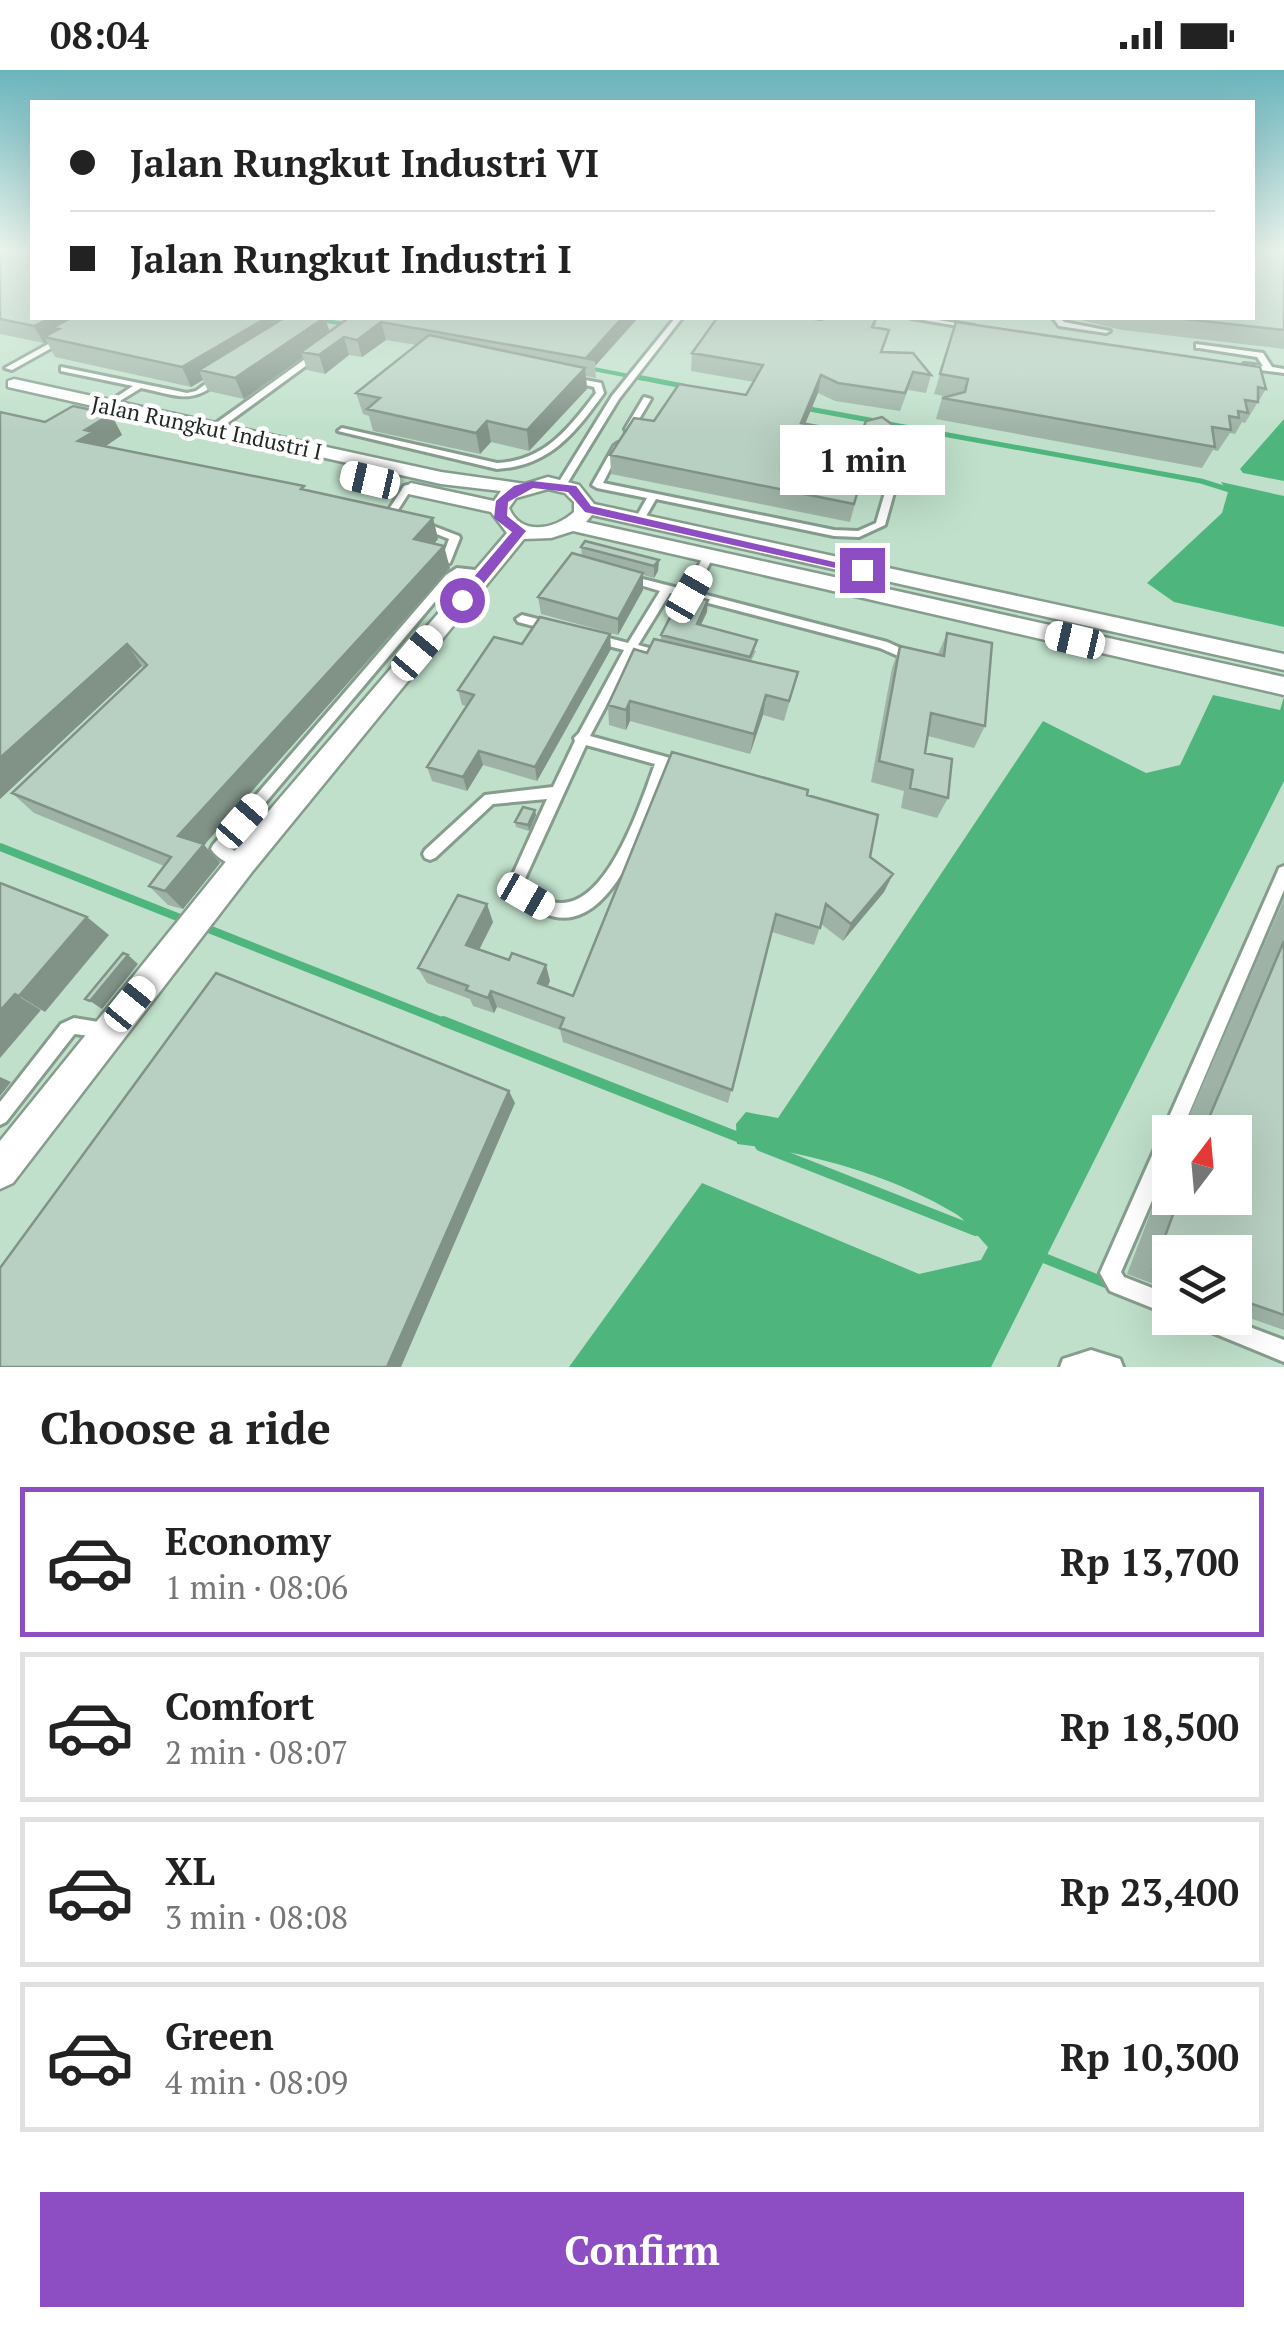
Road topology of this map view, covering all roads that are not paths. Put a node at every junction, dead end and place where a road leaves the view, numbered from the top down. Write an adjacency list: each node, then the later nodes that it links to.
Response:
1 (676, 320): 20 (lane)
2 (1059, 320): 6 (lane)
3 (1106, 320): 6 (lane)
4 (963, 321): 5 (lane)
5 (986, 328)
6 (1106, 331): 9 (lane)
7 (72, 334): 17 (lane)
8 (330, 344): 23 (lane)
9 (1106, 345)
10 (1199, 346): 12 (lane)
11 (1232, 364): 12 (lane)
12 (1268, 369): 15 (lane)
13 (64, 370): 18 (lane)
14 (228, 372): 18 (lane)
15 (1284, 372)
16 (557, 376): 19 (lane)
17 (5, 381): 22 (street, Jalan Rungkut Industri I); 29 (street, Jalan Rungkut Industri I)
18 (138, 386): 22 (lane)
19 (598, 396): 20 (lane); 25 (lane)
20 (615, 398): 28 (lane)
21 (648, 398): 31 (lane)
22 (110, 405): 23 (street, Jalan Rungkut Industri I)
23 (215, 428): 27 (street, Jalan Rungkut Industri I)
24 (342, 431): 25 (lane)
25 (368, 436): 27 (lane)
26 (904, 442): 31 (lane)
27 (346, 457): 30 (street, Jalan Rungkut Industri I)
28 (562, 485): 30 (street); 33 (street)
29 (408, 488): 32 (street, Jalan Rungkut Industri I); 37 (lane)
30 (519, 488): 32 (street)
31 (653, 496): 34 (lane)
32 (499, 508): 35 (street)
33 (578, 517): 34 (street); 35 (street); 36 (street)
34 (639, 521): 46 (street)
35 (520, 531): 49 (street)
36 (708, 557): 40 (lane); 46 (street)
37 (446, 561)
38 (609, 573): 39 (lane)
39 (667, 588): 40 (lane); 44 (lane)
40 (689, 594): 48 (lane)
41 (522, 619): 42 (lane)
42 (558, 628)
43 (575, 633): 44 (lane)
44 (628, 648): 45 (lane); 52 (lane)
45 (680, 660)
46 (1227, 661): 47 (street); 50 (street)
47 (1284, 662)
48 (920, 663)
49 (383, 676): 51 (lane); 53 (street)
50 (1284, 686)
51 (314, 737): 53 (lane); 58 (lane)
52 (580, 738): 54 (lane); 56 (lane)
53 (340, 745): 58 (street)
54 (663, 761): 55 (lane); 56 (lane)
55 (681, 766)
56 (558, 792): 57 (lane)
57 (430, 854)
58 (242, 863): 60 (street)
59 (1284, 873): 61 (lane)
60 (108, 1031): 62 (lane); 63 (street)
61 (1180, 1115)
62 (0, 1116)
63 (0, 1170)
64 (1152, 1178): 65 (lane)
65 (1152, 1298)
66 (1244, 1335): 67 (lane)
67 (1284, 1351)
68 (1071, 1367): 69 (lane)
69 (1112, 1367)

